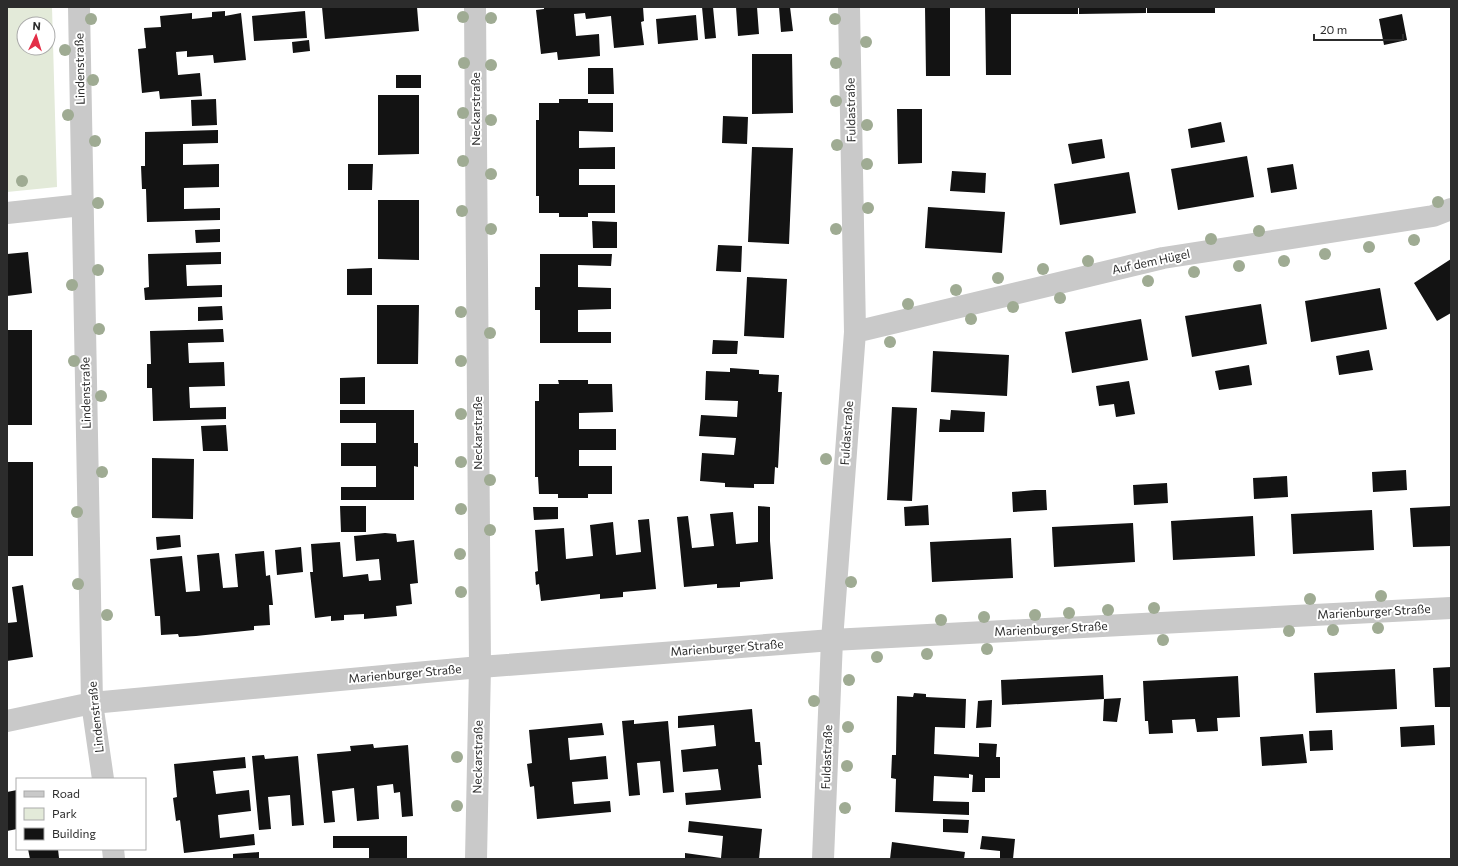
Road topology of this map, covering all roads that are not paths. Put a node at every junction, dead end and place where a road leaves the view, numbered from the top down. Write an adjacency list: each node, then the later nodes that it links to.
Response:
1 (79, 7): 4 (street, Lindenstraße)
2 (475, 7): 10 (street, Neckarstraße)
3 (849, 7): 7 (street, Fuldastraße)
4 (82, 205): 6 (street); 11 (street, Lindenstraße)
5 (1451, 209): 7 (street, Auf dem Hügel)
6 (7, 213)
7 (855, 332): 9 (street, Fuldastraße)
8 (1451, 608): 9 (street, Marienburger Straße)
9 (832, 640): 10 (street, Marienburger Straße); 15 (street, Fuldastraße)
10 (480, 667): 11 (street, Marienburger Straße); 14 (street, Neckarstraße)
11 (92, 703): 12 (street, Marienburger Straße); 13 (street, Lindenstraße)
12 (7, 721)
13 (103, 778)
14 (476, 859)
15 (823, 859)

